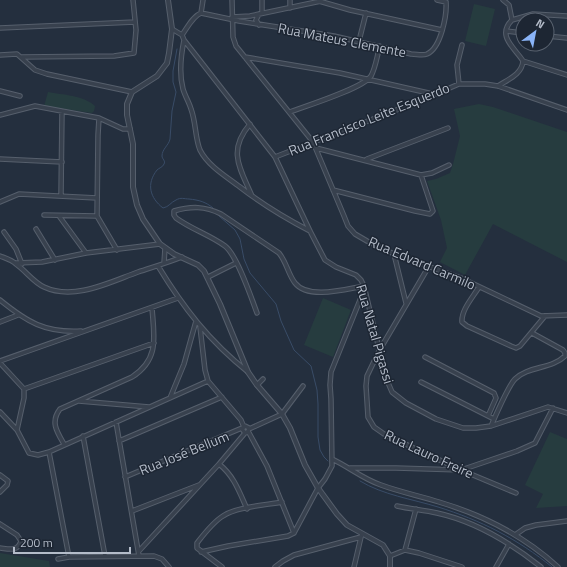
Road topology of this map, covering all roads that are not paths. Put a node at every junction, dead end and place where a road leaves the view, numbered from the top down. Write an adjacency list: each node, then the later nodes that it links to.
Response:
1 (132, 0): 18 (street)
2 (168, 0): 21 (street)
3 (202, 0): 12 (street)
4 (232, 0): 16 (street, Rua Edvard Carmilo)
5 (262, 0): 14 (street)
6 (290, 0): 11 (street)
7 (321, 0): 11 (street); 13 (street)
8 (437, 0): 10 (street)
9 (503, 0): 17 (street)
10 (445, 1): 22 (street, Rua Mateus Clemente)
11 (290, 8): 14 (street)
12 (201, 13): 16 (street, Rua Mateus Clemente); 25 (street)
13 (366, 13): 22 (street); 29 (street)
14 (261, 14): 16 (street); 19 (street)
15 (567, 16): 17 (street)
16 (232, 18): 19 (street, Rua Mateus Clemente); 34 (street, Rua Edvard Carmilo)
17 (512, 20): 23 (street)
18 (135, 22): 20 (street); 33 (street)
19 (260, 25): 29 (street, Rua Mateus Clemente)
20 (0, 28)
21 (172, 29): 25 (street); 41 (street)
22 (442, 30): 31 (street, Rua Mateus Clemente)
23 (506, 31): 24 (street); 35 (street)
24 (515, 32)
25 (182, 35): 28 (street, Rua Natal Pigassi)
26 (555, 37): 27 (street)
27 (567, 38)
28 (184, 40): 49 (street, Rua Natal Pigassi); 62 (street)
29 (359, 41): 31 (street, Rua Mateus Clemente)
30 (462, 45): 38 (street)
31 (380, 46): 37 (street)
32 (0, 55): 33 (street)
33 (22, 57): 41 (street)
34 (245, 57): 37 (street); 46 (street, Rua Edvard Carmilo)
35 (523, 61): 36 (street); 39 (street)
36 (567, 75)
37 (368, 80): 42 (street); 46 (street)
38 (459, 84): 39 (street, Rua Francisco Leite Esquerdo); 42 (street, Rua Francisco Leite Esquerdo)
39 (498, 86): 44 (street, Rua Francisco Leite Esquerdo)
40 (0, 91): 43 (street)
41 (132, 92): 51 (street)
42 (433, 94): 52 (street, Rua Francisco Leite Esquerdo)
43 (20, 96)
44 (567, 110)
45 (62, 111): 47 (street); 48 (street); 57 (street)
46 (290, 112): 52 (street, Rua Edvard Carmilo)
47 (0, 115)
48 (99, 118): 51 (street); 63 (street)
49 (250, 124): 54 (street, Rua Natal Pigassi); 62 (street)
50 (448, 128): 56 (street)
51 (130, 130): 71 (street)
52 (313, 142): 53 (street, Rua Edvard Carmilo); 54 (street, Rua Francisco Leite Esquerdo)
53 (316, 148): 56 (street); 60 (street, Rua Edvard Carmilo)
54 (275, 157): 69 (street, Rua Natal Pigassi)
55 (1, 160): 57 (street)
56 (366, 160): 59 (street)
57 (62, 162): 61 (street)
58 (449, 165): 59 (street)
59 (422, 175): 60 (street)
60 (333, 190): 75 (street, Rua Edvard Carmilo)
61 (61, 196): 63 (street); 64 (street)
62 (252, 196): 69 (street)
63 (97, 198): 67 (street)
64 (0, 202)
65 (44, 215): 66 (street)
66 (59, 216): 67 (street); 74 (street)
67 (97, 216): 73 (street)
68 (36, 229): 79 (street)
69 (310, 231): 89 (street, Rua Natal Pigassi)
70 (4, 232): 84 (street)
71 (160, 244): 72 (street); 73 (street)
72 (165, 248): 76 (street); 82 (street)
73 (117, 250): 74 (street)
74 (86, 253): 79 (street)
75 (394, 254): 86 (street, Rua Edvard Carmilo); 92 (street)
76 (176, 255): 78 (street); 80 (street)
77 (0, 256): 81 (street)
78 (182, 257): 80 (street); 87 (street)
79 (55, 260): 84 (street)
80 (172, 261): 82 (street)
81 (16, 263): 84 (street); 85 (street)
82 (164, 263): 85 (street)
83 (236, 263): 87 (street); 89 (street); 94 (street)
84 (22, 264)
85 (158, 266): 90 (street)
86 (429, 266): 88 (street, Rua Edvard Carmilo); 92 (street, Rua Lauro Freire)
87 (208, 277): 107 (street)
88 (479, 287): 97 (street, Rua Edvard Carmilo); 102 (street)
89 (364, 288): 104 (street, Rua Natal Pigassi); 133 (street)
90 (178, 298): 93 (street); 99 (street)
91 (0, 300): 95 (street)
92 (406, 303): 104 (street, Rua Lauro Freire)
93 (152, 308): 101 (street); 103 (street)
94 (257, 313)
95 (18, 314): 98 (street); 101 (street)
96 (567, 315): 97 (street, Rua Edvard Carmilo)
97 (545, 316): 102 (street)
98 (0, 322)
99 (196, 322): 100 (street); 115 (street)
100 (200, 327): 107 (street); 109 (street)
101 (86, 330): 106 (street)
102 (532, 333): 123 (street)
103 (154, 343): 113 (street); 116 (street)
104 (379, 352): 125 (street, Rua Natal Pigassi); 136 (street, Rua Lauro Freire)
105 (425, 357): 122 (street)
106 (0, 362): 113 (street)
107 (248, 372): 111 (street)
108 (263, 379): 111 (street)
109 (208, 381): 114 (street); 115 (street)
110 (421, 382): 122 (street)
111 (257, 385): 121 (street)
112 (304, 386): 121 (street)
113 (24, 389): 127 (street)
114 (222, 397): 126 (street); 130 (street)
115 (170, 398): 117 (street)
116 (77, 401): 117 (street); 131 (street)
117 (150, 407): 124 (street)
118 (554, 408): 120 (street); 125 (street, Rua Natal Pigassi); 136 (street)
119 (0, 412): 127 (street)
120 (567, 413)
121 (282, 414): 128 (street); 140 (street)
122 (488, 416): 123 (street)
123 (494, 419): 125 (street)
124 (116, 422): 129 (street); 130 (street)
125 (491, 426)
126 (243, 427): 128 (street); 138 (street, Rua José Bellum)
127 (17, 430): 132 (street)
128 (247, 431): 134 (street); 143 (street)
129 (83, 436): 131 (street); 158 (street)
130 (119, 441): 138 (street)
131 (64, 444): 132 (street)
132 (49, 452): 161 (street)
133 (332, 460): 135 (street); 140 (street)
134 (219, 464): 139 (street); 145 (street)
135 (350, 468): 136 (street); 152 (street)
136 (461, 470): 142 (street, Rua Lauro Freire)
137 (0, 475): 141 (street)
138 (125, 477): 147 (street)
139 (199, 485): 147 (street); 156 (street)
140 (318, 488): 150 (street); 151 (street)
141 (0, 492)
142 (516, 493)
143 (282, 502): 145 (street); 150 (street)
144 (397, 506): 146 (street)
145 (247, 508): 157 (street)
146 (416, 509): 153 (street); 155 (street)
147 (132, 511): 156 (street)
148 (567, 521): 152 (street)
149 (0, 524): 154 (street)
150 (294, 533): 157 (street)
151 (361, 535): 160 (street); 165 (street); 166 (street)
152 (514, 535): 171 (street)
153 (509, 544): 169 (street); 170 (street)
154 (0, 548)
155 (405, 550): 160 (street); 168 (street)
156 (139, 551): 159 (street)
157 (201, 552): 164 (street)
158 (105, 556): 159 (street); 161 (street)
159 (139, 556): 163 (street)
160 (390, 556): 167 (street)
161 (70, 557): 162 (street)
162 (58, 559)
163 (169, 567)
164 (222, 567)
165 (275, 567)
166 (354, 567)
167 (390, 567)
168 (462, 567)
169 (496, 567)
170 (541, 567)
171 (558, 567)

